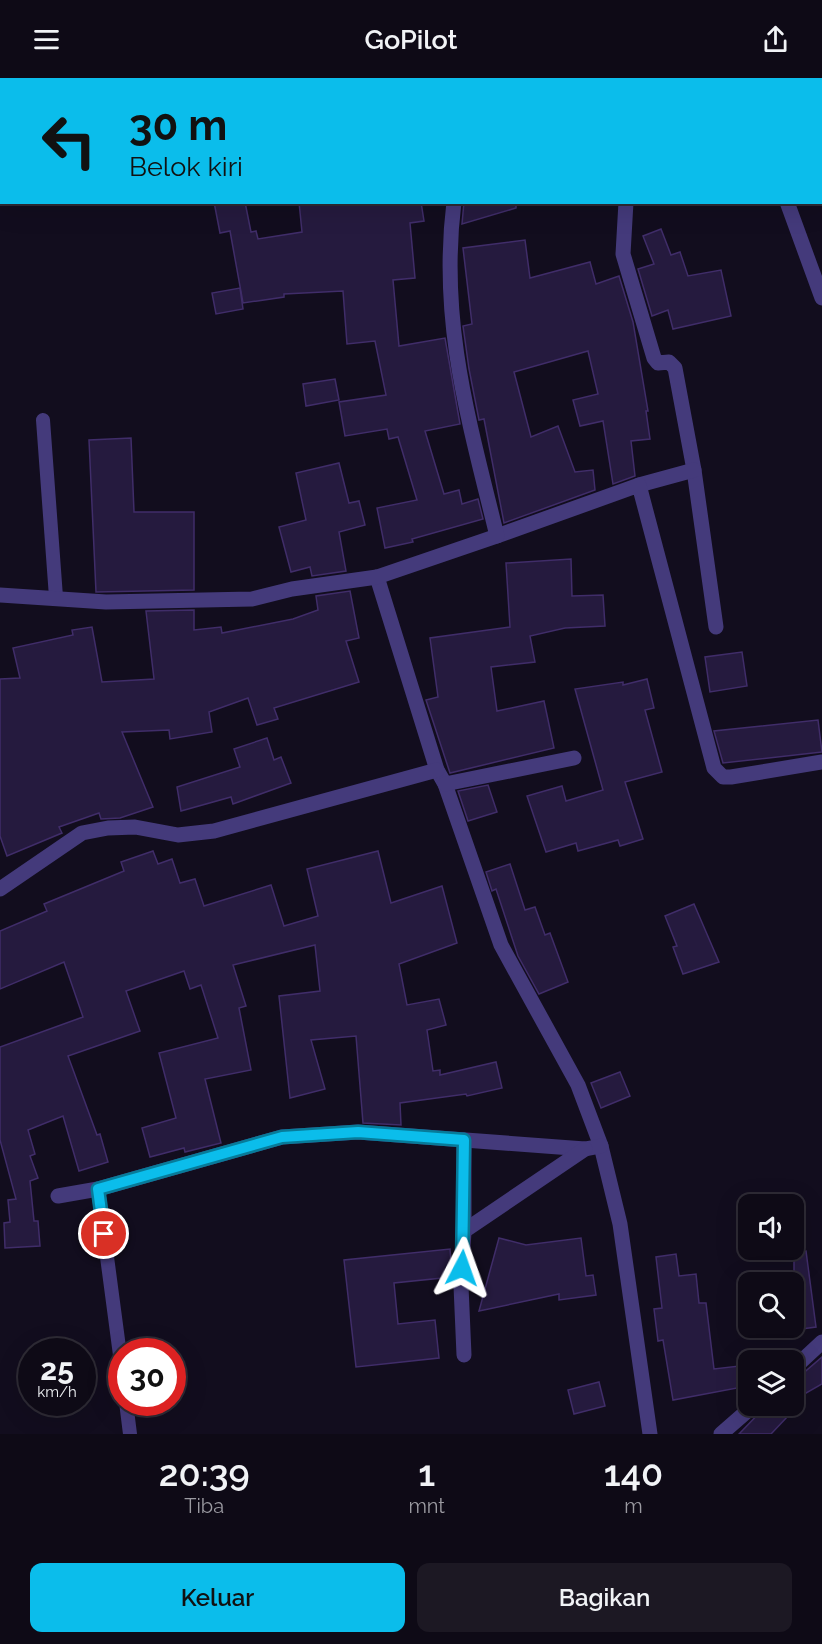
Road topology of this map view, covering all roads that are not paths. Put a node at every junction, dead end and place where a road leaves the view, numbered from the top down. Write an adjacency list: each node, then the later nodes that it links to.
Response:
1 (454, 204): 8 (street)
2 (626, 204): 6 (street)
3 (788, 204): 4 (street)
4 (822, 298)
5 (43, 420): 11 (lane)
6 (693, 470): 7 (street); 12 (street)
7 (639, 485): 8 (street); 14 (street)
8 (497, 536): 9 (street)
9 (377, 577): 11 (street); 15 (street)
10 (0, 595): 11 (street)
11 (56, 597)
12 (716, 627)
13 (574, 758): 16 (street)
14 (822, 762)
15 (437, 770): 16 (street); 17 (street)
16 (445, 784): 19 (street)
17 (0, 889)
18 (464, 1140): 20 (street); 21 (street); 23 (street)
19 (601, 1146): 20 (street); 31 (street)
20 (585, 1149): 23 (street)
21 (98, 1189): 22 (street); 24 (lane)
22 (58, 1196)
23 (464, 1231): 26 (street)
24 (118, 1338)
25 (822, 1342): 27 (street)
26 (464, 1354)
27 (804, 1359)
28 (128, 1416): 30 (lane)
29 (742, 1416): 32 (street)
30 (130, 1434)
31 (650, 1434)
32 (721, 1434)

